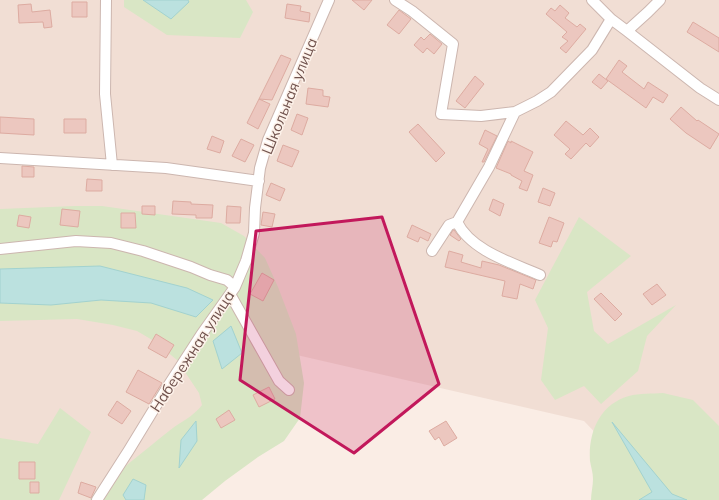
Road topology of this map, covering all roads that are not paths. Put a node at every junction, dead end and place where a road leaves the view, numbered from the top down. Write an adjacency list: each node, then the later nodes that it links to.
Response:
1 (106, 0): 11 (street)
2 (329, 0): 12 (street, Школьная улица)
3 (395, 0): 9 (street)
4 (592, 0): 6 (street)
5 (660, 0): 7 (street)
6 (610, 19): 7 (street); 9 (street)
7 (627, 31): 8 (street)
8 (719, 100)
9 (515, 112): 13 (street)
10 (0, 158): 11 (street)
11 (112, 165): 12 (street)
12 (259, 181): 17 (street, Школьная улица)
13 (457, 222): 15 (street); 16 (street)
14 (0, 249): 17 (street, Набережная улица)
15 (432, 250)
16 (540, 274)
17 (232, 291): 18 (street); 19 (street, Набережная улица)
18 (289, 390)
19 (97, 500)

